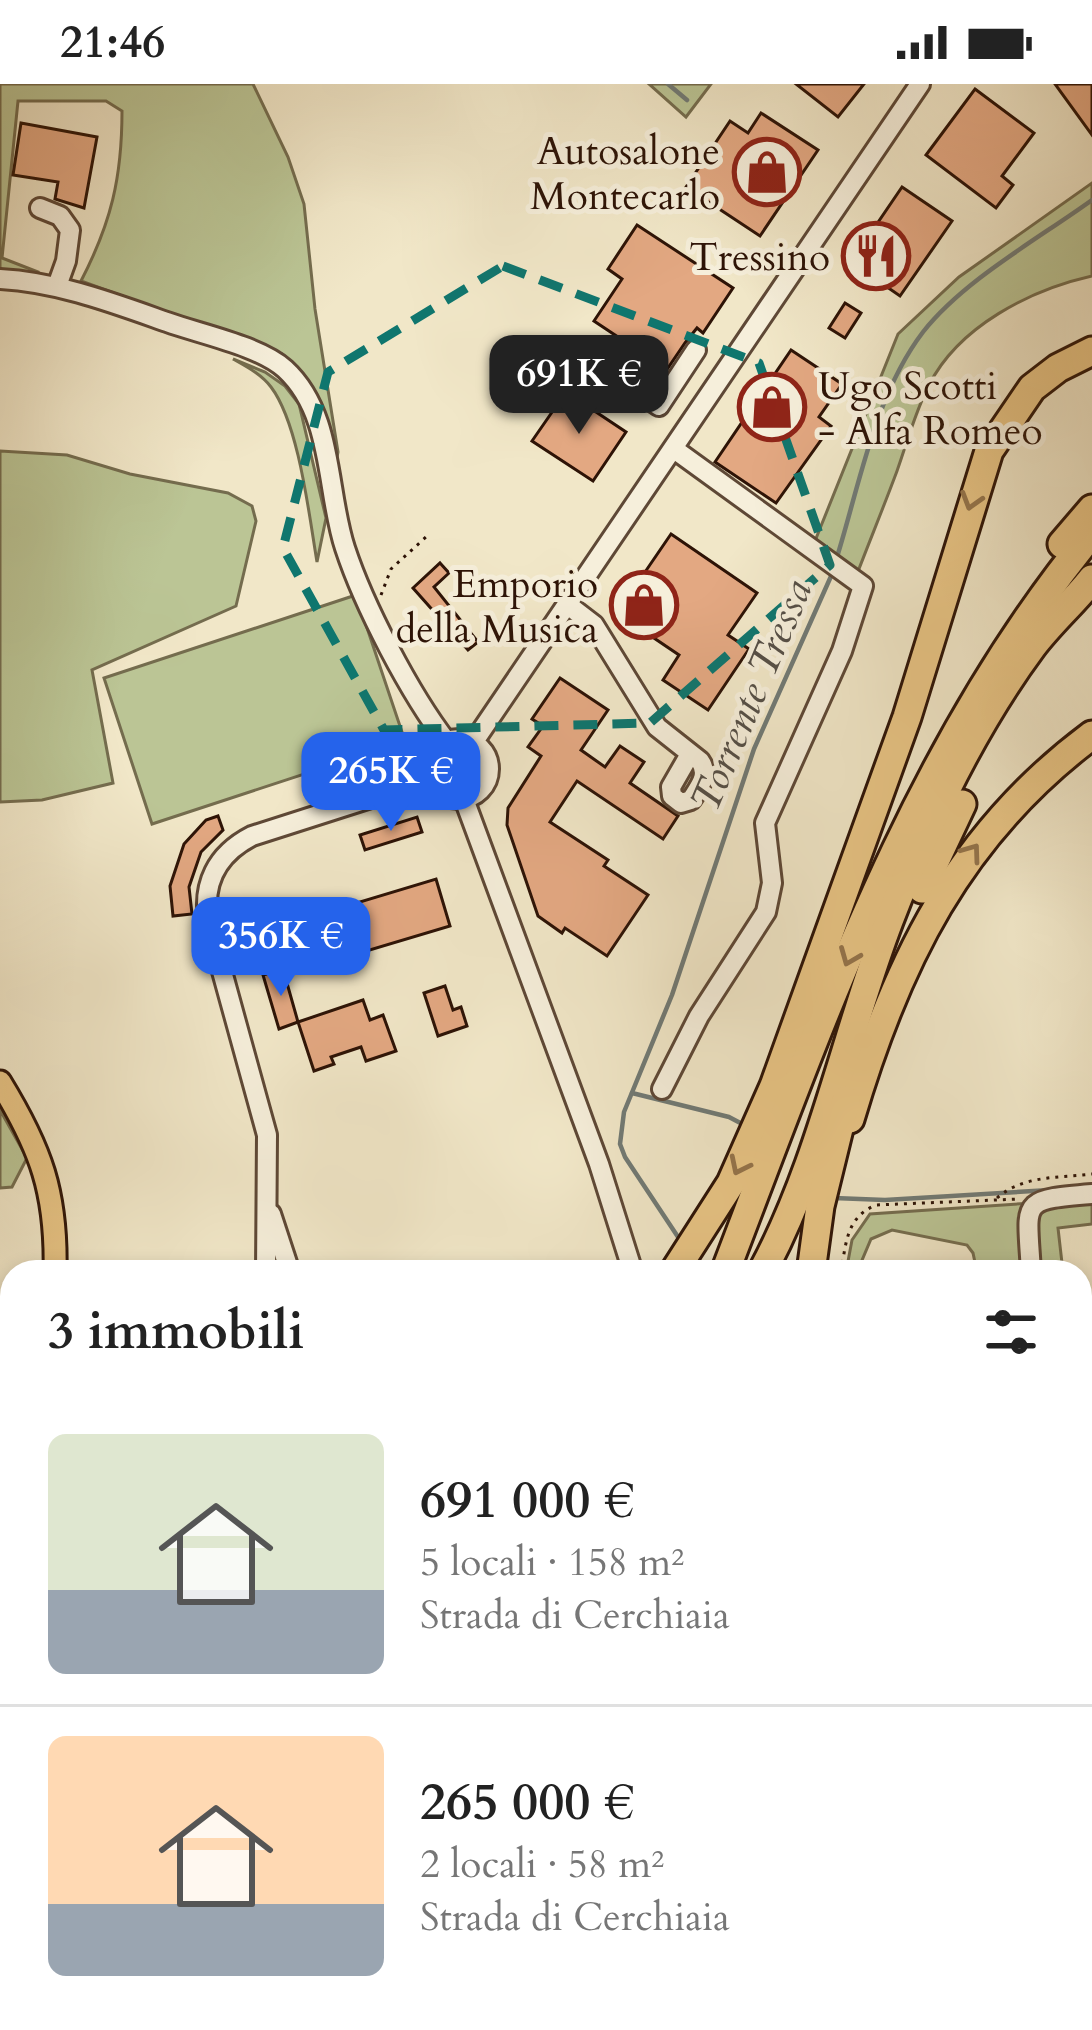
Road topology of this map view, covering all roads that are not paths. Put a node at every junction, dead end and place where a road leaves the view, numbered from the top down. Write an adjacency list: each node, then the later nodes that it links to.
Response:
1 (920, 84): 9 (street)
2 (40, 208): 4 (street)
3 (0, 279): 4 (street)
4 (57, 286): 16 (street)
5 (696, 350): 8 (street)
6 (1092, 351): 21 (highway, one-way to 21)
7 (587, 358): 8 (street)
8 (683, 369): 9 (street)
9 (714, 390): 10 (street)
10 (674, 449): 14 (street); 23 (street)
11 (1092, 509): 21 (highway)
12 (1092, 533): 32 (highway, one-way to 32)
13 (1089, 583): 24 (highway); 33 (highway)
14 (568, 605): 17 (street); 18 (street)
15 (1092, 735): 24 (highway, one-way to 15)
16 (447, 742): 17 (street); 19 (street)
17 (473, 742): 20 (street)
18 (690, 754)
19 (430, 779): 20 (street); 26 (street)
20 (464, 799): 30 (street)
21 (829, 933): 31 (highway, one-way to 31)
22 (0, 1082): 27 (main road)
23 (662, 1089)
24 (837, 1148): 34 (highway)
25 (1092, 1194): 35 (street)
26 (268, 1205): 28 (street); 29 (street)
27 (55, 1260)
28 (266, 1260)
29 (286, 1260)
30 (630, 1260)
31 (682, 1260)
32 (730, 1260)
33 (767, 1260)
34 (816, 1260)
35 (1030, 1260)

